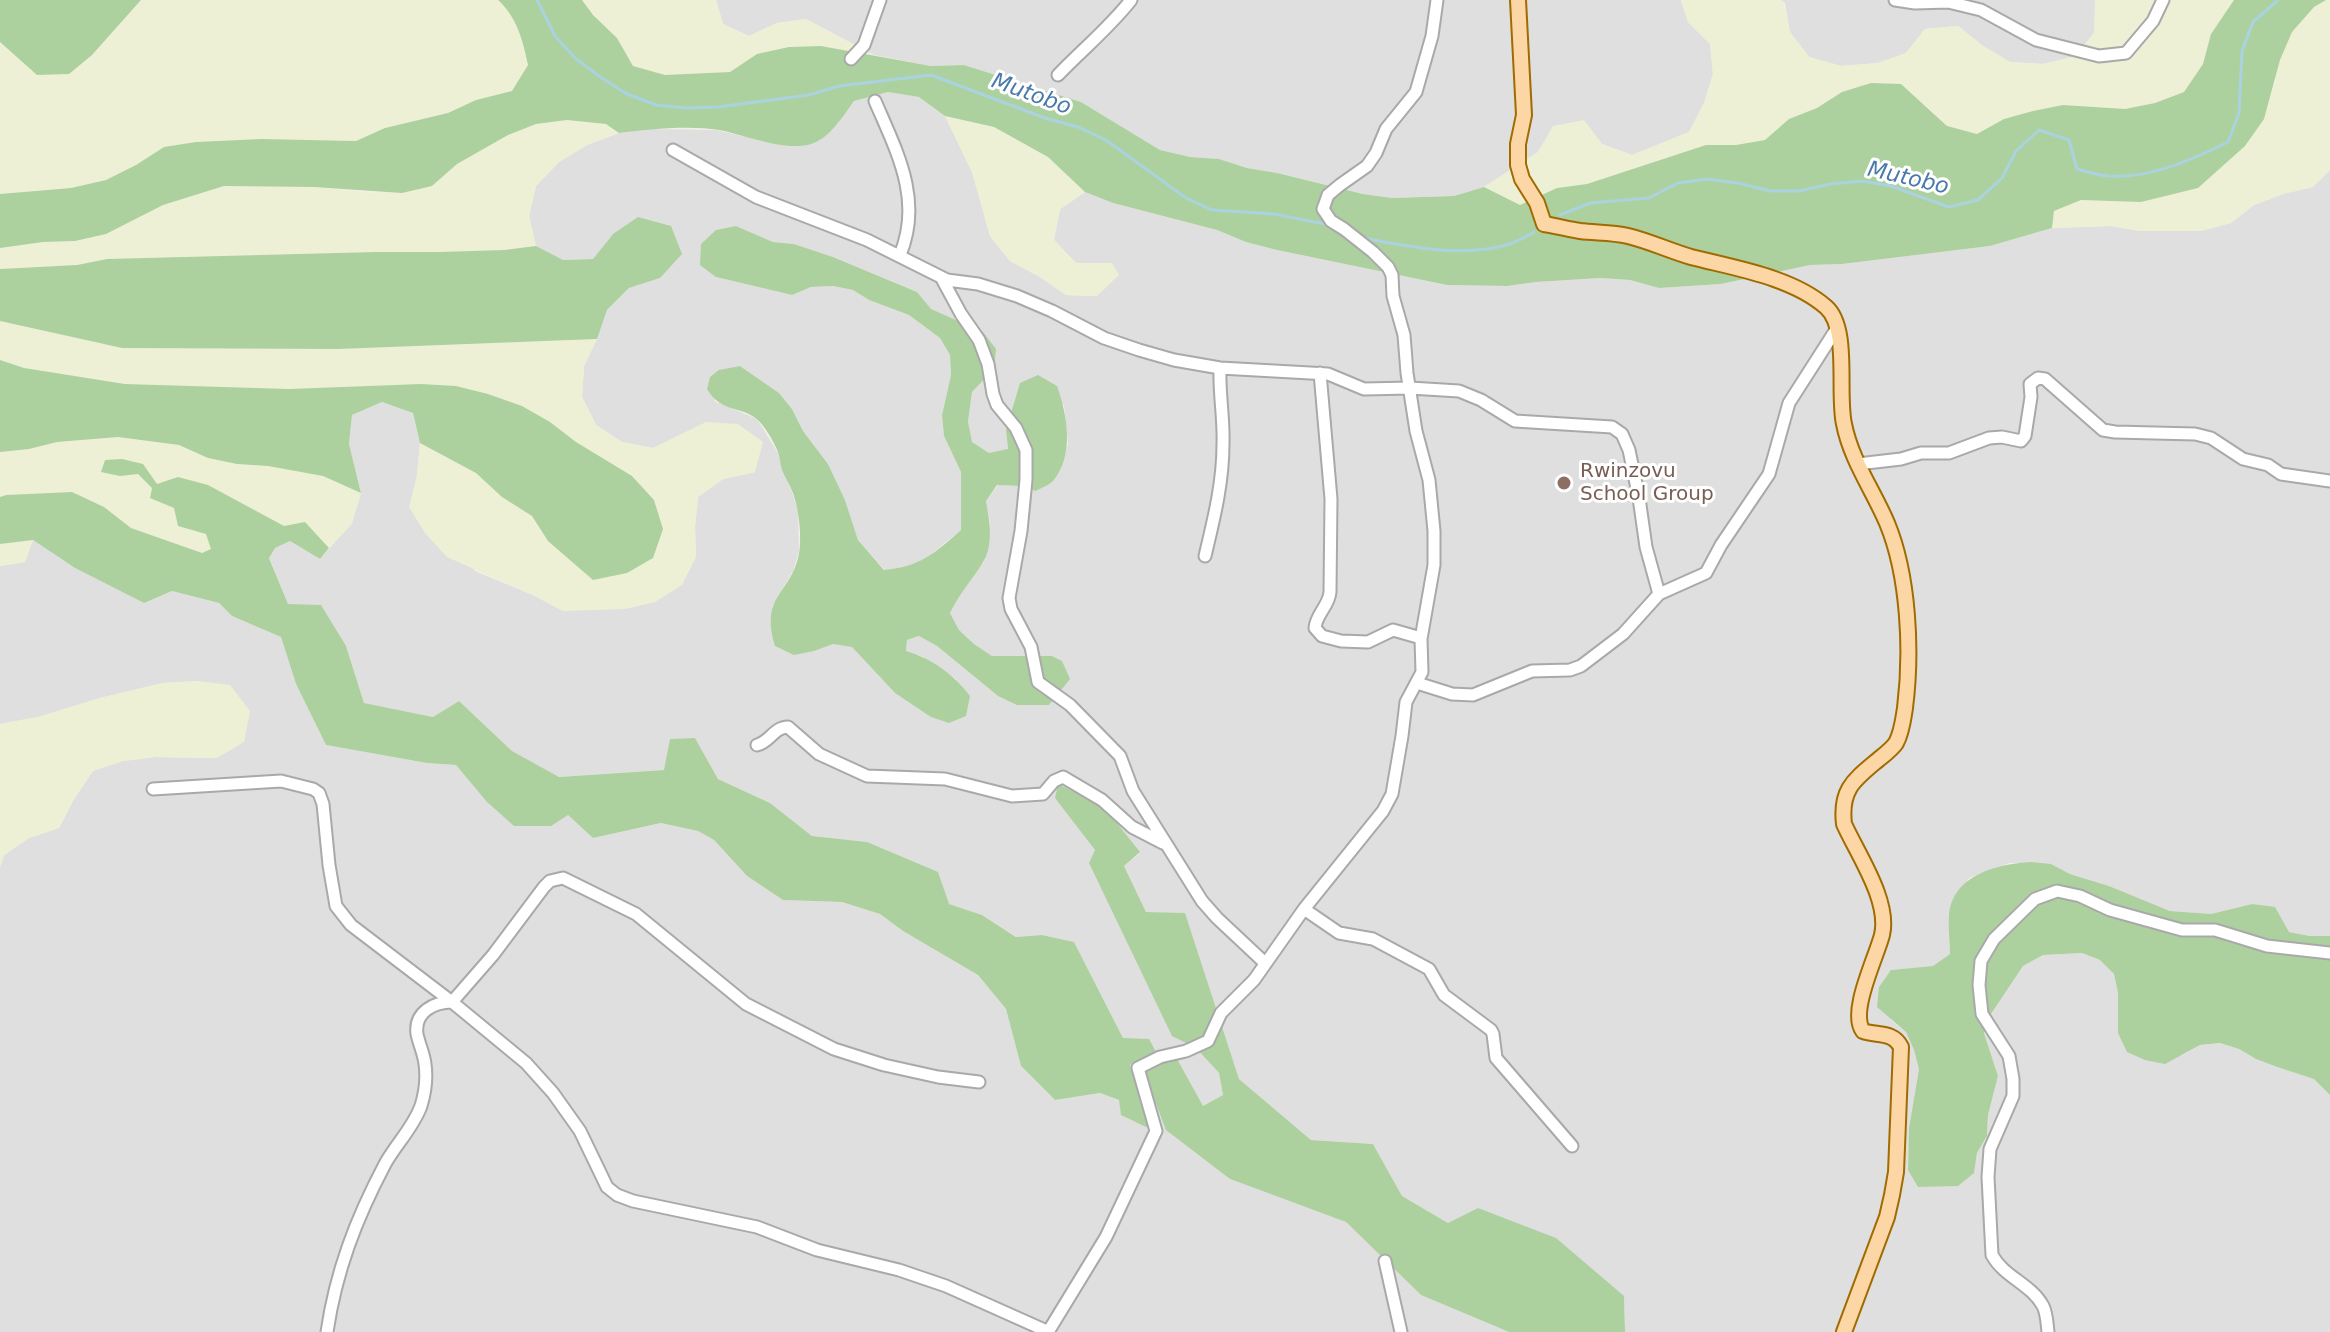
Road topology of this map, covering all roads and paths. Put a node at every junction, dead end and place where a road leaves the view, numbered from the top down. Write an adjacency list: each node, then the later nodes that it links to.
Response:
1 (880, 0): 7 (street)
2 (1131, 0): 8 (street)
3 (1437, 0): 16 (street)
4 (1518, 0): 13 (main road)
5 (1895, 0): 6 (street)
6 (2163, 0)
7 (851, 59)
8 (1058, 75)
9 (875, 101): 11 (street)
10 (673, 150): 11 (street)
11 (900, 255): 12 (street)
12 (941, 277): 14 (street); 25 (street)
13 (1837, 328): 17 (main road); 20 (street)
14 (1220, 368): 15 (street); 19 (street)
15 (1320, 373): 16 (street); 21 (street)
16 (1410, 388): 20 (street); 21 (street)
17 (1858, 464): 18 (street); 36 (main road)
18 (2330, 481)
19 (1205, 556)
20 (1659, 594): 22 (street)
21 (1421, 638): 22 (street)
22 (1417, 683): 26 (street)
23 (757, 745): 25 (street)
24 (153, 789): 29 (street)
25 (1167, 845): 28 (street)
26 (1304, 909): 28 (street); 31 (street)
27 (2330, 953): 37 (street)
28 (1265, 963): 34 (street)
29 (452, 1002): 30 (street); 33 (street); 34 (street)
30 (979, 1082)
31 (1572, 1146)
32 (1385, 1261): 35 (street)
33 (327, 1332)
34 (1048, 1332)
35 (1401, 1332)
36 (1844, 1332)
37 (2048, 1332)

